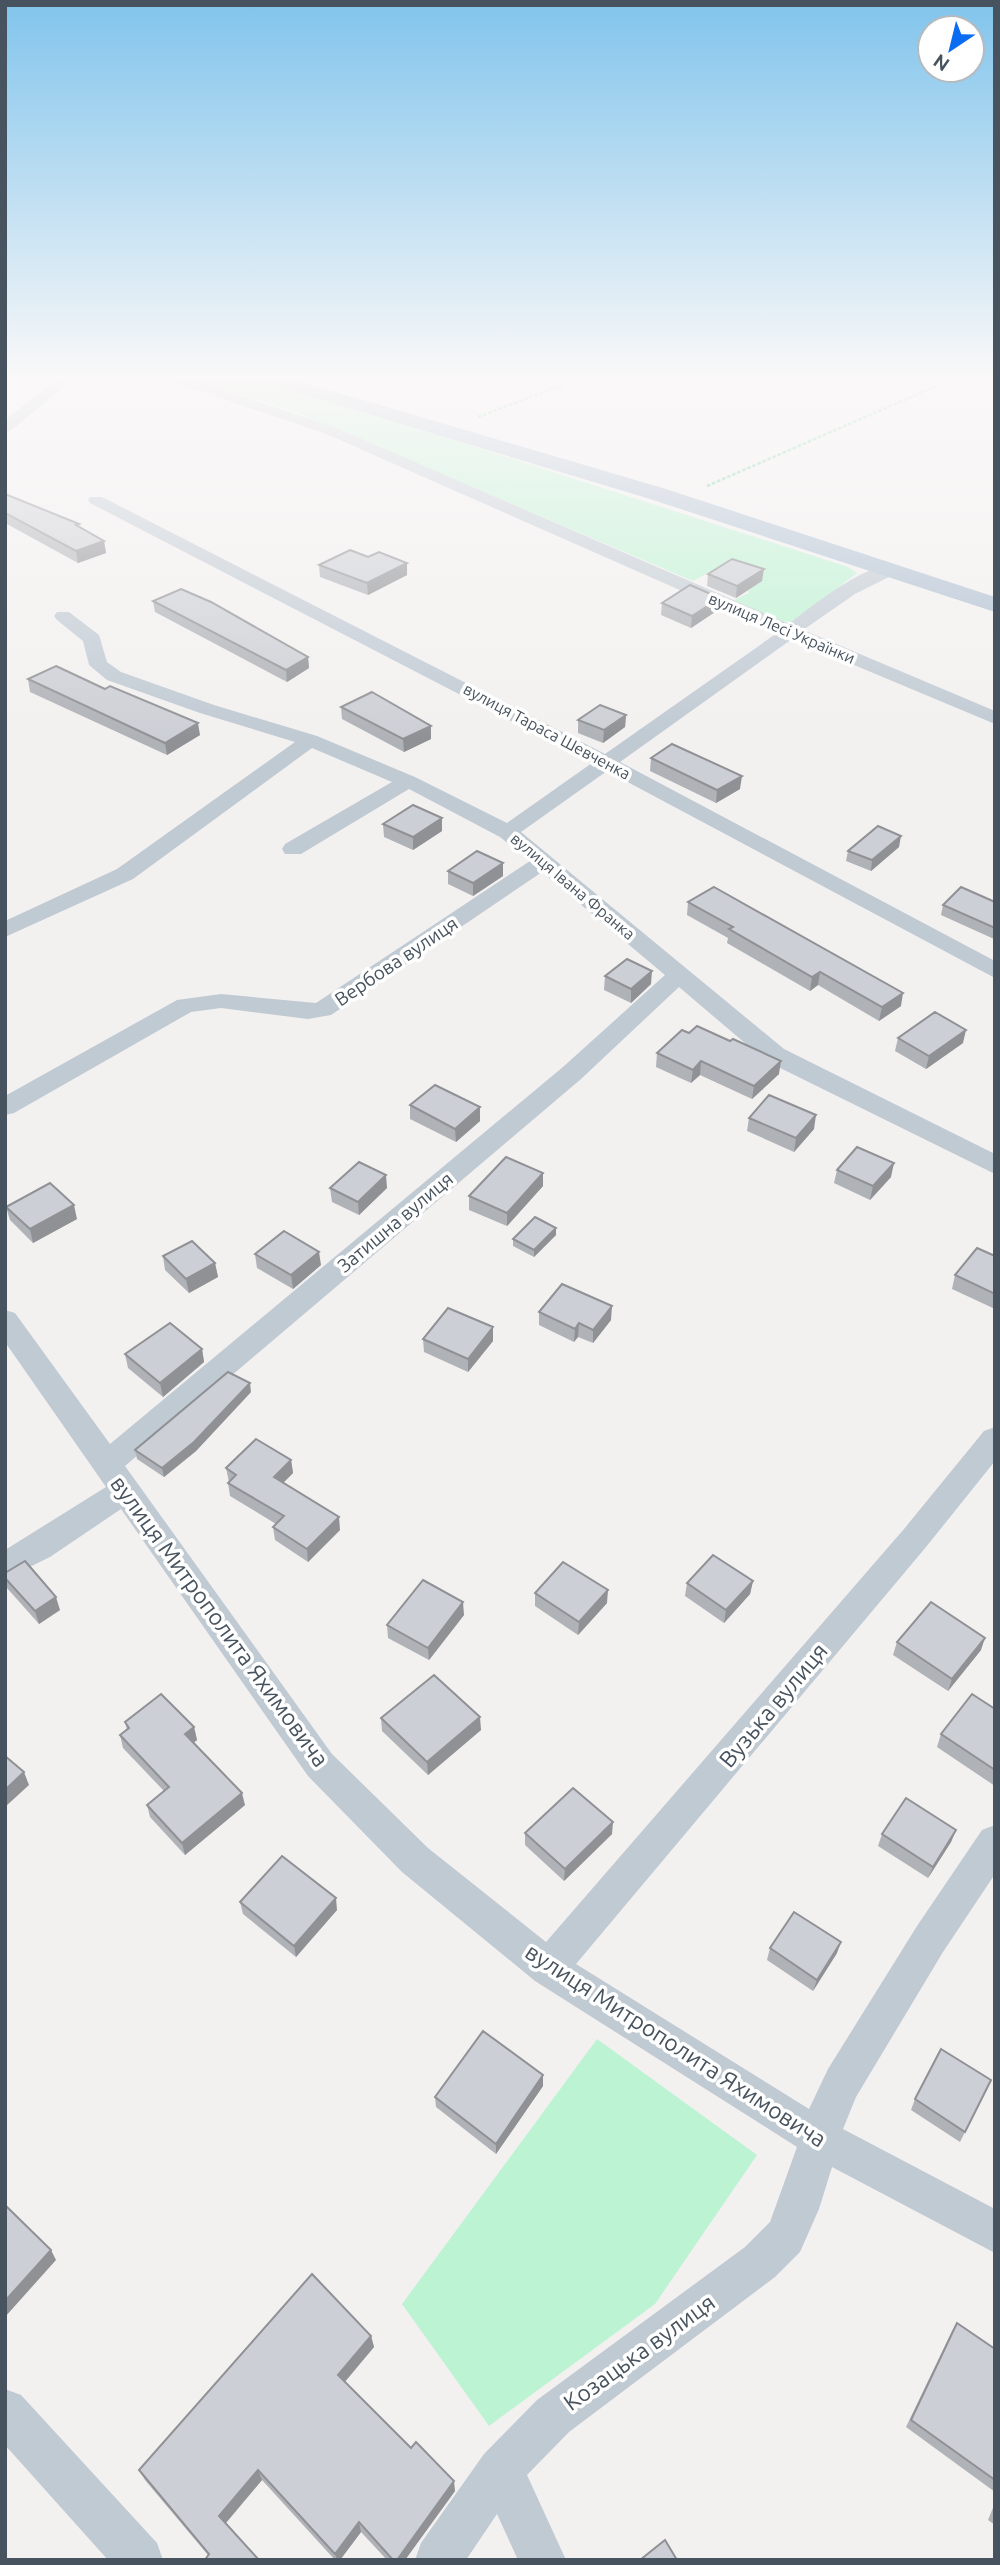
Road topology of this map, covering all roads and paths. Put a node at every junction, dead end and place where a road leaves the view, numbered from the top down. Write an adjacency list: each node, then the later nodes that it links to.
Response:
1 (96, 500): 10 (street, вулиця Тараса Шевченка)
2 (489, 500): 7 (street, вулиця Лесі Українки)
3 (676, 500): 4 (main road)
4 (889, 569): 5 (main road); 7 (street)
5 (995, 606)
6 (63, 616): 9 (street, вулиця Івана Франка)
7 (789, 631): 8 (street, вулиця Лесі Українки); 10 (street)
8 (995, 718)
9 (310, 740): 11 (street, вулиця Івана Франка); 15 (street)
10 (604, 761): 12 (street); 16 (street, вулиця Тараса Шевченка)
11 (408, 781): 12 (street, вулиця Івана Франка); 13 (street)
12 (508, 832): 14 (street, вулиця Івана Франка)
13 (293, 849)
14 (547, 862): 17 (street, вулиця Івана Франка); 18 (street, Вербова вулиця)
15 (5, 930)
16 (995, 971)
17 (679, 975): 19 (street, вулиця Івана Франка); 22 (street, Затишна вулиця)
18 (5, 1107)
19 (995, 1165)
20 (5, 1320): 22 (street, вулиця Митрополита Яхимовича)
21 (995, 1439): 25 (street, Вузька вулиця)
22 (116, 1477): 23 (street, Затишна вулиця); 25 (street, вулиця Митрополита Яхимовича)
23 (5, 1566)
24 (995, 1842): 26 (street, Козацька вулиця)
25 (548, 1968): 26 (street, вулиця Митрополита Яхимовича)
26 (821, 2139): 27 (street, вулиця Митрополита Яхимовича); 29 (street, Козацька вулиця)
27 (995, 2232)
28 (5, 2411): 30 (street)
29 (500, 2470): 31 (street, Козацька вулиця); 32 (street)
30 (140, 2560)
31 (438, 2560)
32 (543, 2560)

